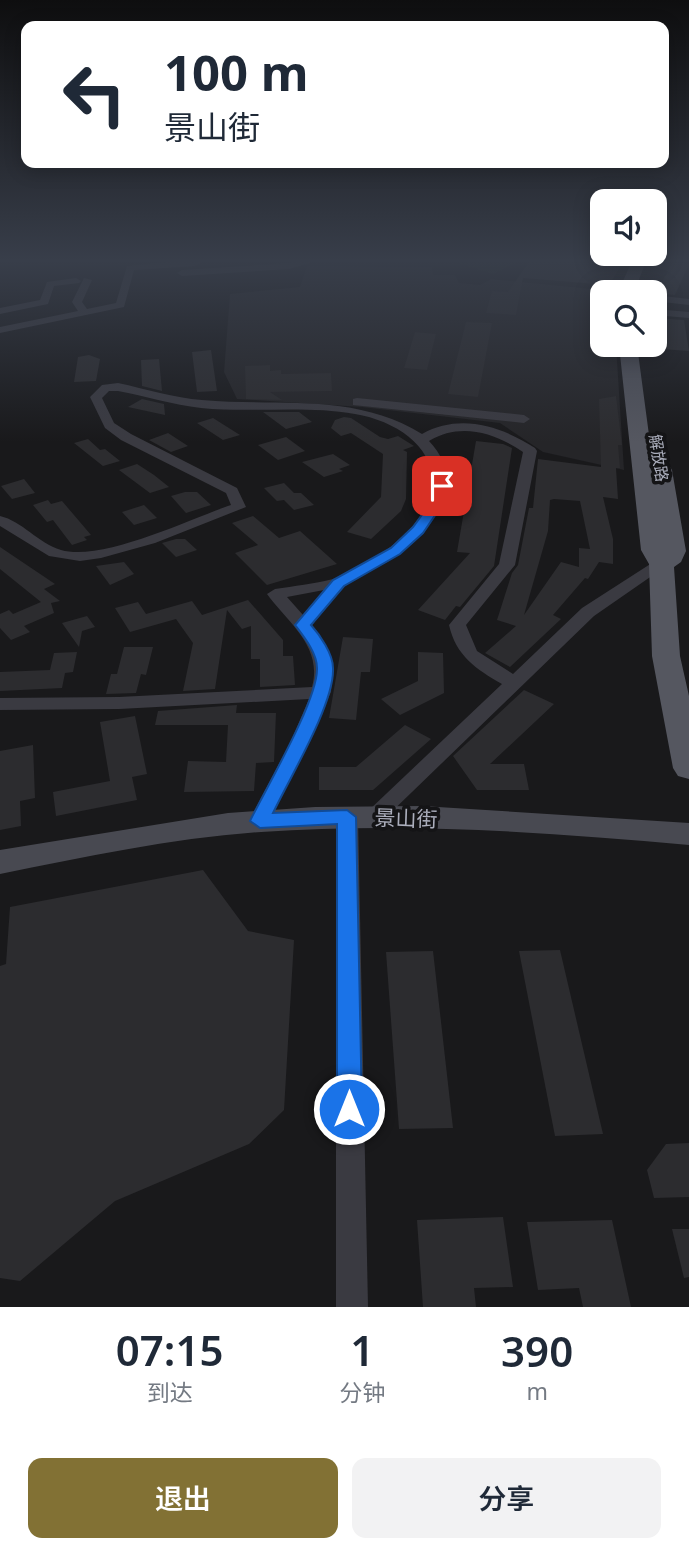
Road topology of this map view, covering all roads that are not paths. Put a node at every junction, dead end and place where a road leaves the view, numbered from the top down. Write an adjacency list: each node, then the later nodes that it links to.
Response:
1 (44, 320): 2 (street)
2 (0, 330): 3 (street)
3 (53, 331)
4 (629, 357): 10 (main road, 解放路)
5 (643, 357): 10 (main road, 解放路)
6 (315, 398): 7 (street)
7 (524, 419)
8 (423, 439): 9 (street); 11 (street); 13 (street)
9 (0, 520)
10 (661, 564): 13 (street); 16 (main road, 解放路)
11 (339, 583): 12 (street); 12 (street)
12 (303, 625): 14 (street)
13 (515, 683): 17 (street)
14 (322, 692): 15 (street); 18 (street)
15 (0, 704)
16 (689, 768)
17 (360, 817): 18 (street, 景山街); 19 (street, 景山街); 21 (street)
18 (260, 821): 20 (street, 景山街)
19 (689, 834)
20 (0, 862)
21 (352, 1307)

